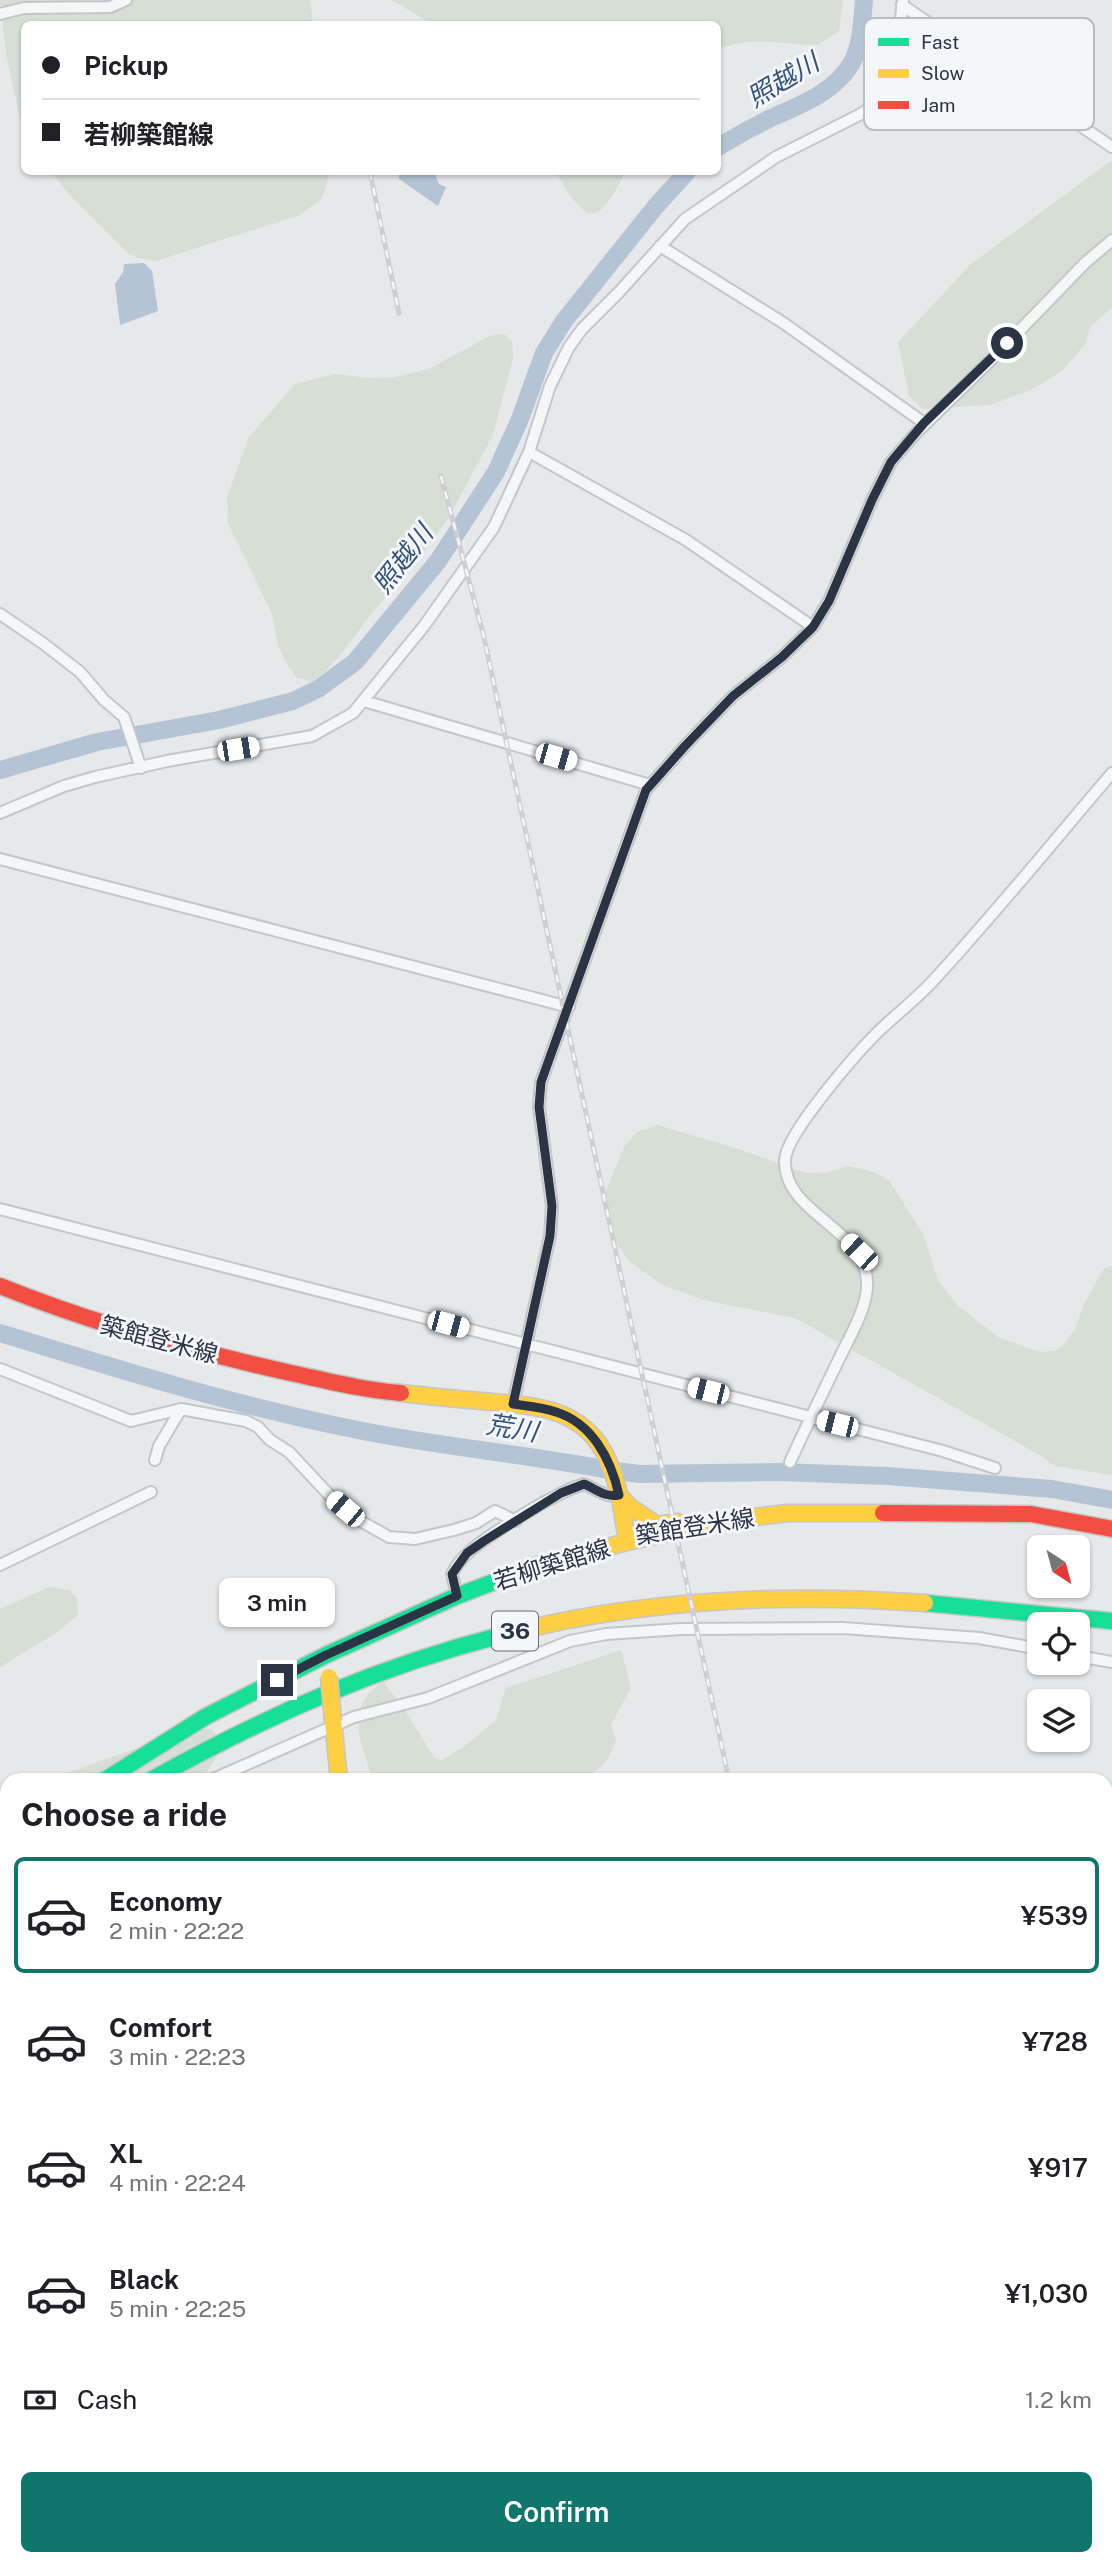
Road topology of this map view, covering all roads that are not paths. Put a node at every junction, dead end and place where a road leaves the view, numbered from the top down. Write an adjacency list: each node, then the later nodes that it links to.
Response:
1 (127, 0): 3 (street)
2 (902, 3): 4 (street)
3 (0, 14)
4 (924, 18)
5 (864, 112): 9 (street)
6 (1087, 130): 7 (street)
7 (1112, 147)
8 (1112, 240): 10 (street)
9 (660, 246): 10 (street); 11 (street)
10 (924, 423): 13 (street)
11 (528, 452): 13 (street); 14 (street)
12 (0, 614): 15 (street)
13 (813, 627): 17 (street)
14 (364, 701): 15 (street); 17 (street)
15 (141, 768): 18 (street)
16 (1112, 774): 27 (street)
17 (650, 785): 20 (street)
18 (0, 813)
19 (0, 859): 20 (street)
20 (569, 1007): 23 (street)
21 (0, 1209): 23 (street)
22 (0, 1286): 25 (main road, 築館登米線)
23 (527, 1345): 25 (street); 27 (street)
24 (0, 1369): 26 (street)
25 (513, 1404): 31 (main road, 築館登米線)
26 (181, 1409): 28 (street); 33 (street)
27 (811, 1417): 29 (street); 30 (street)
28 (156, 1460)
29 (790, 1462)
30 (995, 1468)
31 (618, 1491): 33 (street); 34 (main road); 36 (main road, 築館登米線)
32 (151, 1492): 37 (street)
33 (516, 1521): 38 (street)
34 (724, 1521): 35 (main road, 築館登米線); 36 (main road, 築館登米線)
35 (1112, 1529)
36 (627, 1542): 38 (main road, 若柳築館線)
37 (0, 1565)
38 (457, 1596): 46 (main road, 若柳築館線)
39 (908, 1602): 40 (main road); 41 (main road); 42 (main road, 36); 51 (main road, 36)
40 (1112, 1609)
41 (1027, 1619)
42 (1112, 1620)
43 (1090, 1628): 44 (main road)
44 (1112, 1631)
45 (1027, 1647): 49 (street)
46 (326, 1655): 49 (main road, bridge); 50 (main road, 若柳築館線)
47 (1090, 1658): 48 (street)
48 (1112, 1662)
49 (333, 1723): 52 (street); 53 (main road)
50 (116, 1773)
51 (164, 1773)
52 (226, 1773)
53 (338, 1773)

